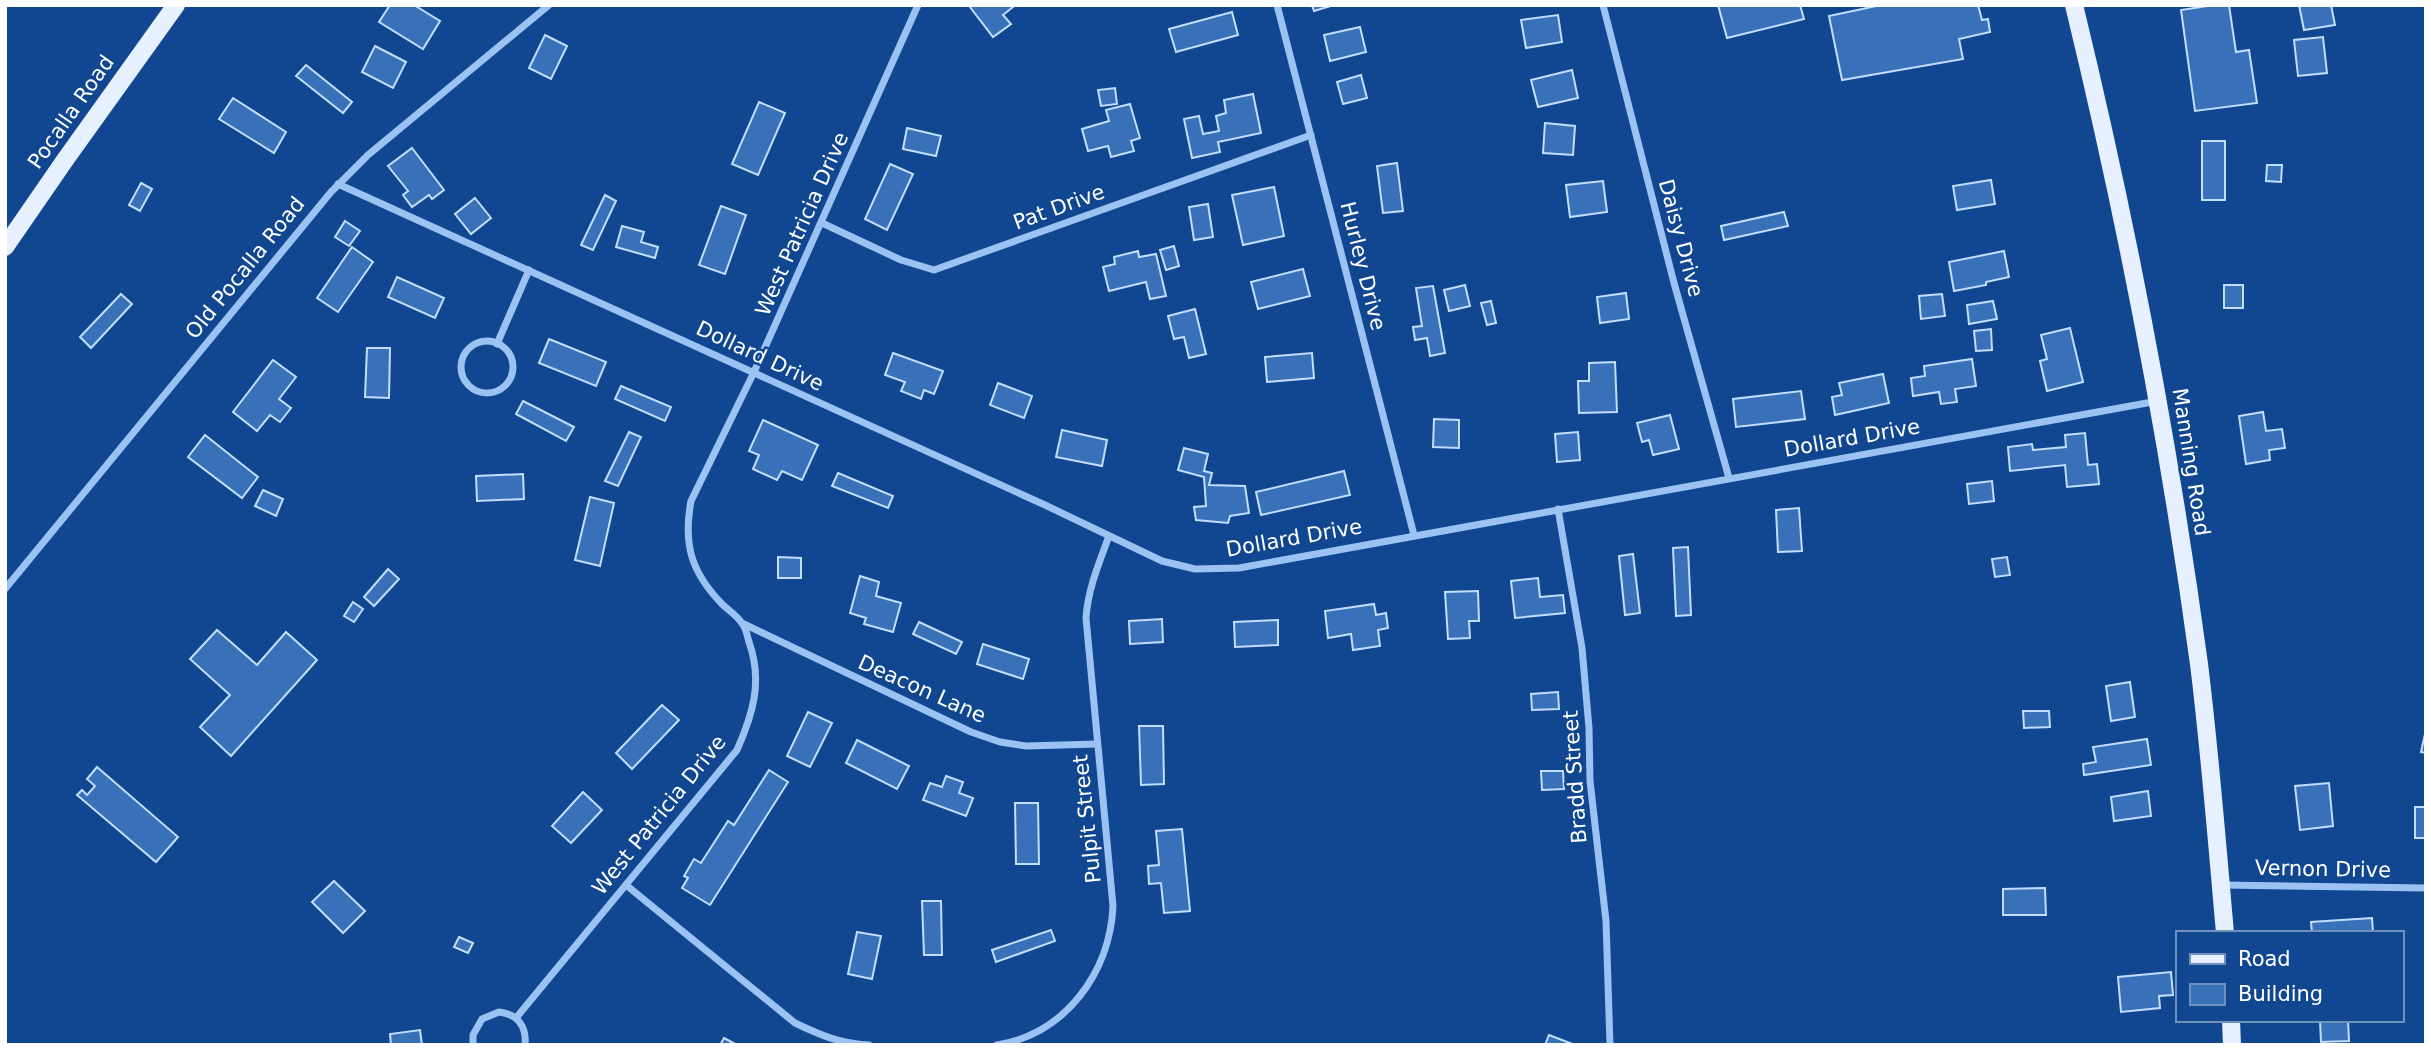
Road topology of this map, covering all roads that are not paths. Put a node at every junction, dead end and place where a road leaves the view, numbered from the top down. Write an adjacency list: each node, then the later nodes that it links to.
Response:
1 (176, 5): 10 (main road, Pocalla Road)
2 (549, 5): 8 (street, Old Pocalla Road)
3 (918, 5): 9 (street, West Patricia Drive)
4 (1277, 5): 7 (street, Hurley Drive)
5 (1603, 5): 15 (street, Daisy Drive)
6 (2074, 5): 14 (main road, Manning Road)
7 (1311, 135): 9 (street, Pat Drive); 17 (street, Hurley Drive)
8 (338, 184): 11 (street, Dollard Drive); 19 (street, Old Pocalla Road)
9 (822, 223): 13 (street, West Patricia Drive)
10 (5, 247)
11 (529, 270): 12 (street); 13 (street, Dollard Drive)
12 (498, 344): 12 (street)
13 (754, 372): 18 (street, Dollard Drive); 20 (street, West Patricia Drive)
14 (2158, 401): 15 (street, Dollard Drive); 23 (main road, Manning Road)
15 (1729, 478): 16 (street, Dollard Drive)
16 (1558, 509): 17 (street, Dollard Drive); 32 (street, Bradd Street)
17 (1414, 535): 18 (street, Dollard Drive)
18 (1109, 536): 21 (street, Pulpit Street)
19 (5, 589)
20 (743, 623): 21 (street, Deacon Lane); 22 (street, West Patricia Drive)
21 (1097, 744): 31 (street, Pulpit Street)
22 (626, 885): 26 (street, West Patricia Drive); 30 (street)
23 (2221, 886): 24 (street, Vernon Drive); 25 (main road, Manning Road)
24 (2426, 888)
25 (2225, 931)
26 (516, 1018): 28 (street); 29 (street)
27 (2231, 1022): 33 (main road)
28 (474, 1045)
29 (525, 1045)
30 (869, 1045)
31 (996, 1045)
32 (1610, 1045)
33 (2232, 1045)

